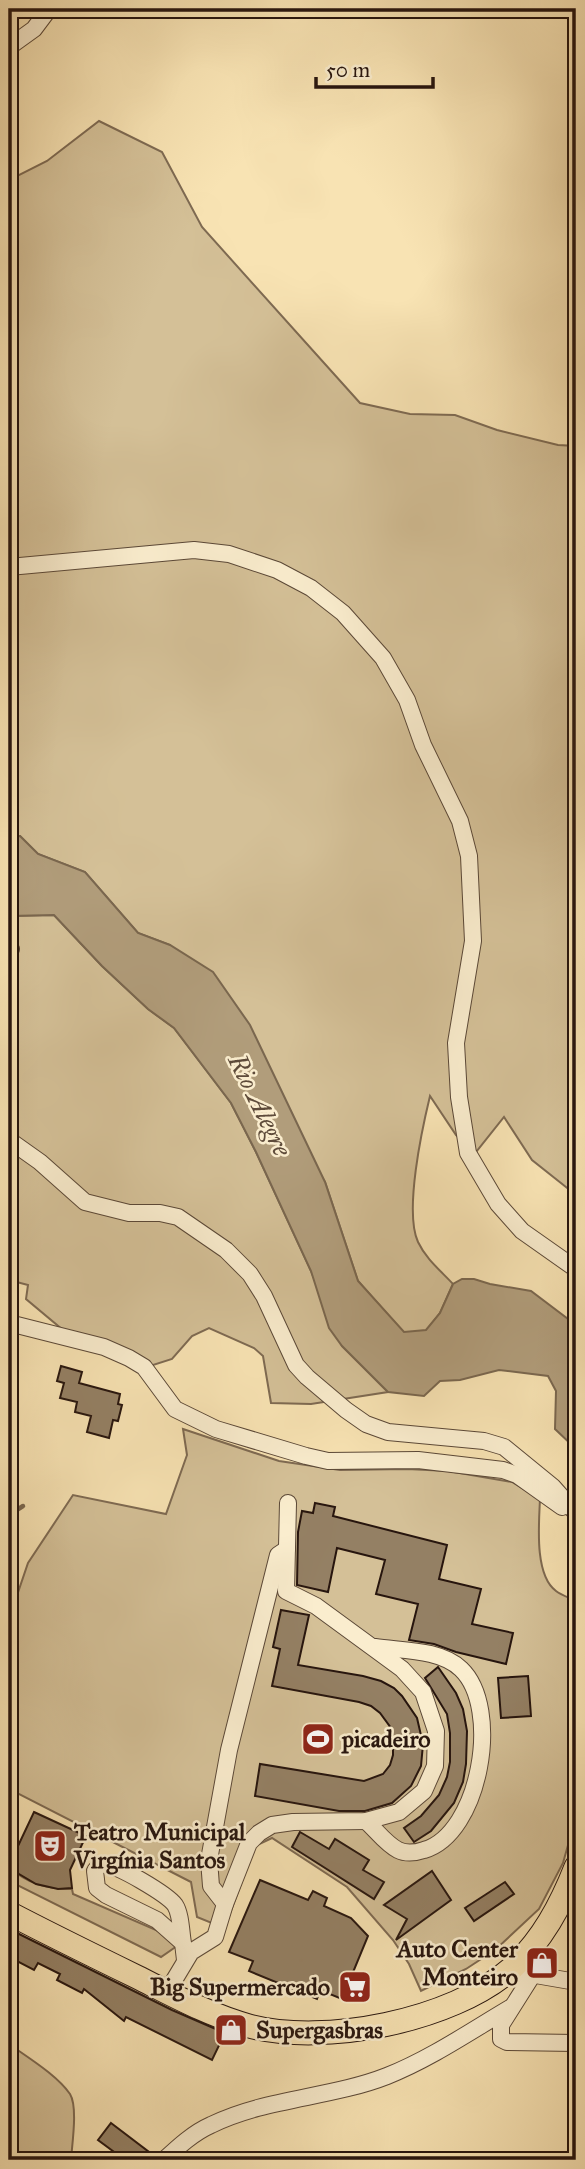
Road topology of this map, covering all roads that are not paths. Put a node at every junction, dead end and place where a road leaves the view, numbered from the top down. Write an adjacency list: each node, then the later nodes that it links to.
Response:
1 (49, 9): 2 (street)
2 (9, 47)
3 (9, 566): 5 (street)
4 (9, 1140): 8 (street)
5 (576, 1269)
6 (9, 1323): 8 (street)
7 (288, 1503): 9 (street)
8 (576, 1514)
9 (287, 1549): 10 (street); 13 (street)
10 (372, 1647): 11 (street); 11 (street)
11 (366, 1821): 13 (street)
12 (576, 1867): 17 (highway)
13 (225, 1904): 16 (street)
14 (9, 1913): 19 (highway)
15 (183, 1943): 15 (street); 16 (street)
16 (185, 1960): 19 (street)
17 (522, 1972): 18 (street); 19 (highway); 20 (street)
18 (576, 1982)
19 (167, 1992)
20 (510, 2008): 21 (street); 22 (street)
21 (576, 2043)
22 (164, 2160)

